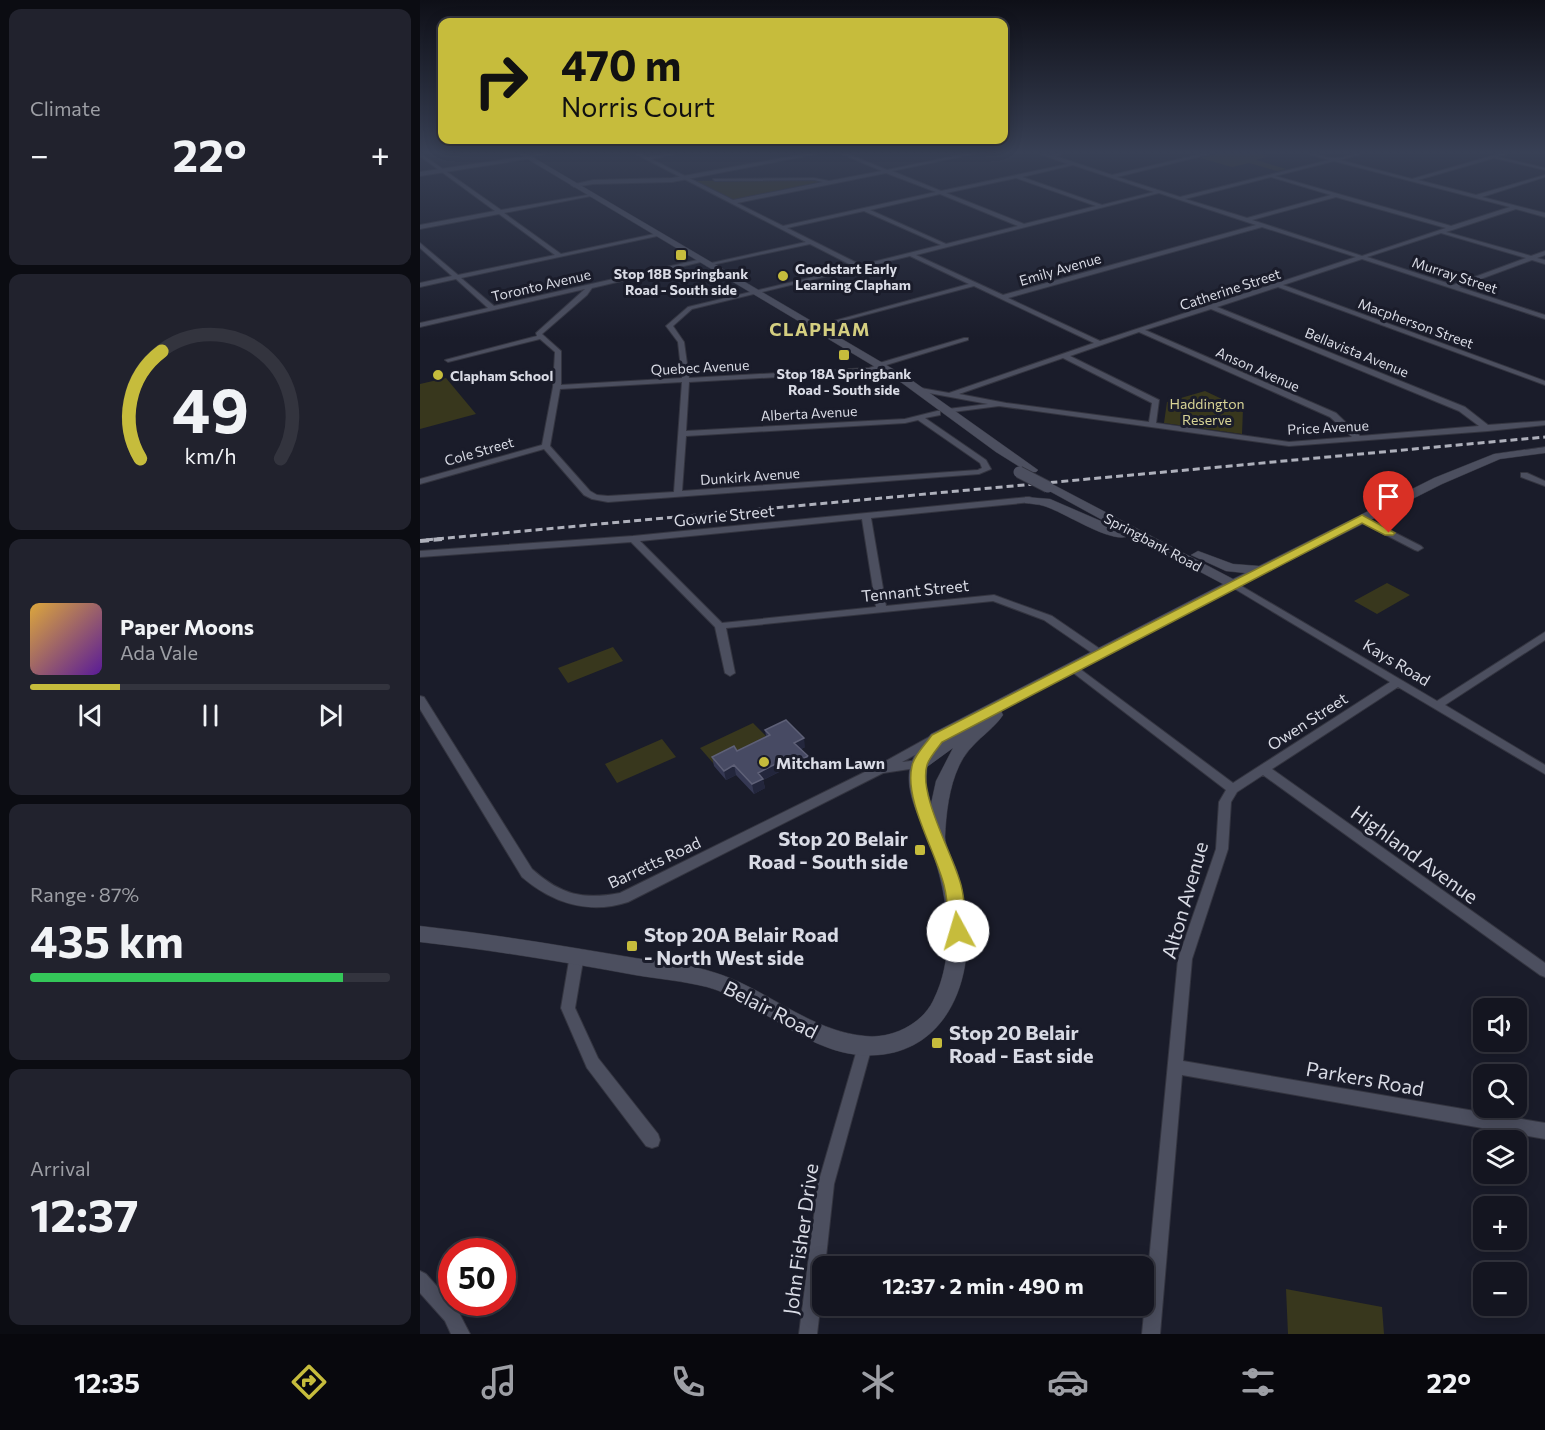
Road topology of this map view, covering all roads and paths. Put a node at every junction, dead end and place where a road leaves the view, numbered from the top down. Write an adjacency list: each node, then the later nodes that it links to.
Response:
1 (488, 214): 16 (street)
2 (503, 214): 28 (street)
3 (624, 214): 20 (main road, Springbank Road)
4 (758, 214): 17 (street)
5 (840, 214): 17 (street)
6 (876, 214): 23 (street)
7 (995, 214): 15 (street)
8 (1069, 214): 15 (street)
9 (1229, 214): 13 (street, Murray Street)
10 (1268, 214): 13 (street)
11 (1404, 214): 18 (street)
12 (1494, 214): 18 (street, Catherine Street)
13 (1248, 220): 14 (street, Murray Street)
14 (1262, 225): 29 (street, Murray Street); 41 (street, Emily Avenue)
15 (1024, 226): 23 (street)
16 (420, 227)
17 (783, 227): 21 (street)
18 (1452, 228): 19 (street, Catherine Street)
19 (1442, 232): 29 (street, Catherine Street); 30 (street)
20 (659, 235): 28 (street); 32 (main road, Springbank Road)
21 (811, 242): 32 (street, Toronto Avenue); 33 (street)
22 (420, 245): 24 (street)
23 (945, 246): 27 (street)
24 (428, 252): 25 (street); 34 (street)
25 (420, 253)
26 (1545, 253): 30 (street)
27 (910, 254): 33 (street); 35 (street)
28 (560, 256): 34 (street)
29 (1363, 258): 37 (street, Catherine Street); 39 (street, Murray Street)
30 (1532, 258): 31 (street); 39 (street)
31 (1545, 262)
32 (706, 263): 38 (street, Toronto Avenue); 40 (main road, Springbank Road)
33 (860, 267): 40 (street)
34 (457, 278): 36 (street); 43 (street)
35 (975, 284): 41 (street); 46 (street)
36 (420, 285)
37 (1280, 286): 42 (street, Catherine Street); 56 (street, Macpherson Street)
38 (589, 287): 43 (street, Toronto Avenue); 48 (street)
39 (1453, 287): 44 (street, Murray Street)
40 (755, 293): 46 (main road, Springbank Road); 55 (street)
41 (1004, 297): 50 (street)
42 (1212, 307): 47 (street, Catherine Street); 65 (street, Bellavista Avenue)
43 (492, 308): 45 (street, Toronto Avenue)
44 (1545, 317)
45 (420, 325)
46 (814, 328): 53 (main road, Springbank Road)
47 (1141, 331): 50 (street, Catherine Street); 67 (street, Anson Avenue)
48 (542, 337): 52 (street); 57 (street)
49 (966, 339): 53 (street, Quebec Avenue)
50 (1100, 343): 51 (street, Catherine Street)
51 (1065, 356): 59 (street, Catherine Street); 64 (street)
52 (448, 360)
53 (879, 366): 54 (main road, Springbank Road); 55 (street, Quebec Avenue)
54 (894, 375): 58 (main road, Springbank Road); 61 (main road, Springbank Road)
55 (686, 380): 57 (street, Quebec Avenue); 66 (street)
56 (1545, 383)
57 (557, 387): 68 (street)
58 (918, 389): 59 (street, Price Avenue); 61 (main road, Springbank Road)
59 (952, 394): 60 (street, Price Avenue)
60 (1006, 405): 61 (street, Price Avenue); 64 (street, Price Avenue)
61 (942, 412): 62 (street, Alberta Avenue); 73 (main road, Springbank Road, bridge)
62 (920, 418): 66 (street, Alberta Avenue); 74 (street, Dunkirk Avenue)
63 (1545, 423): 65 (street, Price Avenue)
64 (1152, 425): 67 (street, Price Avenue)
65 (1488, 429): 67 (street, Price Avenue)
66 (682, 434): 74 (street)
67 (1359, 439)
68 (546, 446): 71 (street, Cole Street); 74 (street, Dunkirk Avenue)
69 (1545, 450): 78 (main road, Belair Road)
70 (1524, 475): 72 (street)
71 (420, 482)
72 (1545, 484)
73 (1053, 486): 76 (main road, Springbank Road); 82 (main road, Springbank Road)
74 (678, 495)
75 (1029, 501): 76 (main road); 77 (street, Gowrie Street)
76 (1067, 504): 84 (main road, Springbank Road)
77 (866, 516): 79 (street, Gowrie Street); 85 (street)
78 (1362, 519): 80 (street); 83 (main road, Belair Road)
79 (633, 539): 81 (street, Gowrie Street); 86 (street)
80 (1418, 548)
81 (420, 554)
82 (1198, 555): 83 (main road); 84 (main road, Springbank Road)
83 (1260, 570): 84 (main road, Belair Road)
84 (1233, 584): 88 (main road, Belair Road); 91 (street, Kays Road)
85 (881, 608): 86 (street, Tennant Street); 88 (street, Tennant Street)
86 (720, 626): 90 (street)
87 (1545, 635): 94 (street)
88 (1099, 653): 89 (main road, Belair Road)
89 (1072, 668): 92 (main road, Belair Road); 101 (street)
90 (730, 673)
91 (1398, 682): 94 (street, Kays Road); 98 (street, Owen Street)
92 (1026, 692): 95 (main road, Belair Road); 96 (main road, Belair Road)
93 (420, 700): 99 (street, Barretts Road)
94 (1438, 705): 100 (street, Kays Road)
95 (987, 722): 97 (main road); 102 (main road, Belair Road)
96 (937, 738): 97 (main road, Belair Road); 99 (street, Barretts Road)
97 (919, 764): 99 (street, Barretts Road); 102 (main road, Belair Road)
98 (1263, 769): 101 (street, Owen Street); 105 (street, Highland Avenue)
99 (879, 770)
100 (1545, 770)
101 (1233, 789): 107 (street, Alton Avenue)
102 (939, 843): 106 (main road, Belair Road)
103 (420, 934): 104 (main road, Belair Road)
104 (577, 955): 106 (main road, Belair Road); 109 (street)
105 (1545, 971)
106 (865, 1046): 112 (street, John Fisher Drive)
107 (1177, 1067): 108 (street, Parkers Road); 113 (street, Alton Avenue)
108 (1545, 1131)
109 (652, 1140)
110 (420, 1280): 111 (street)
111 (461, 1334)
112 (808, 1334)
113 (1151, 1334)

